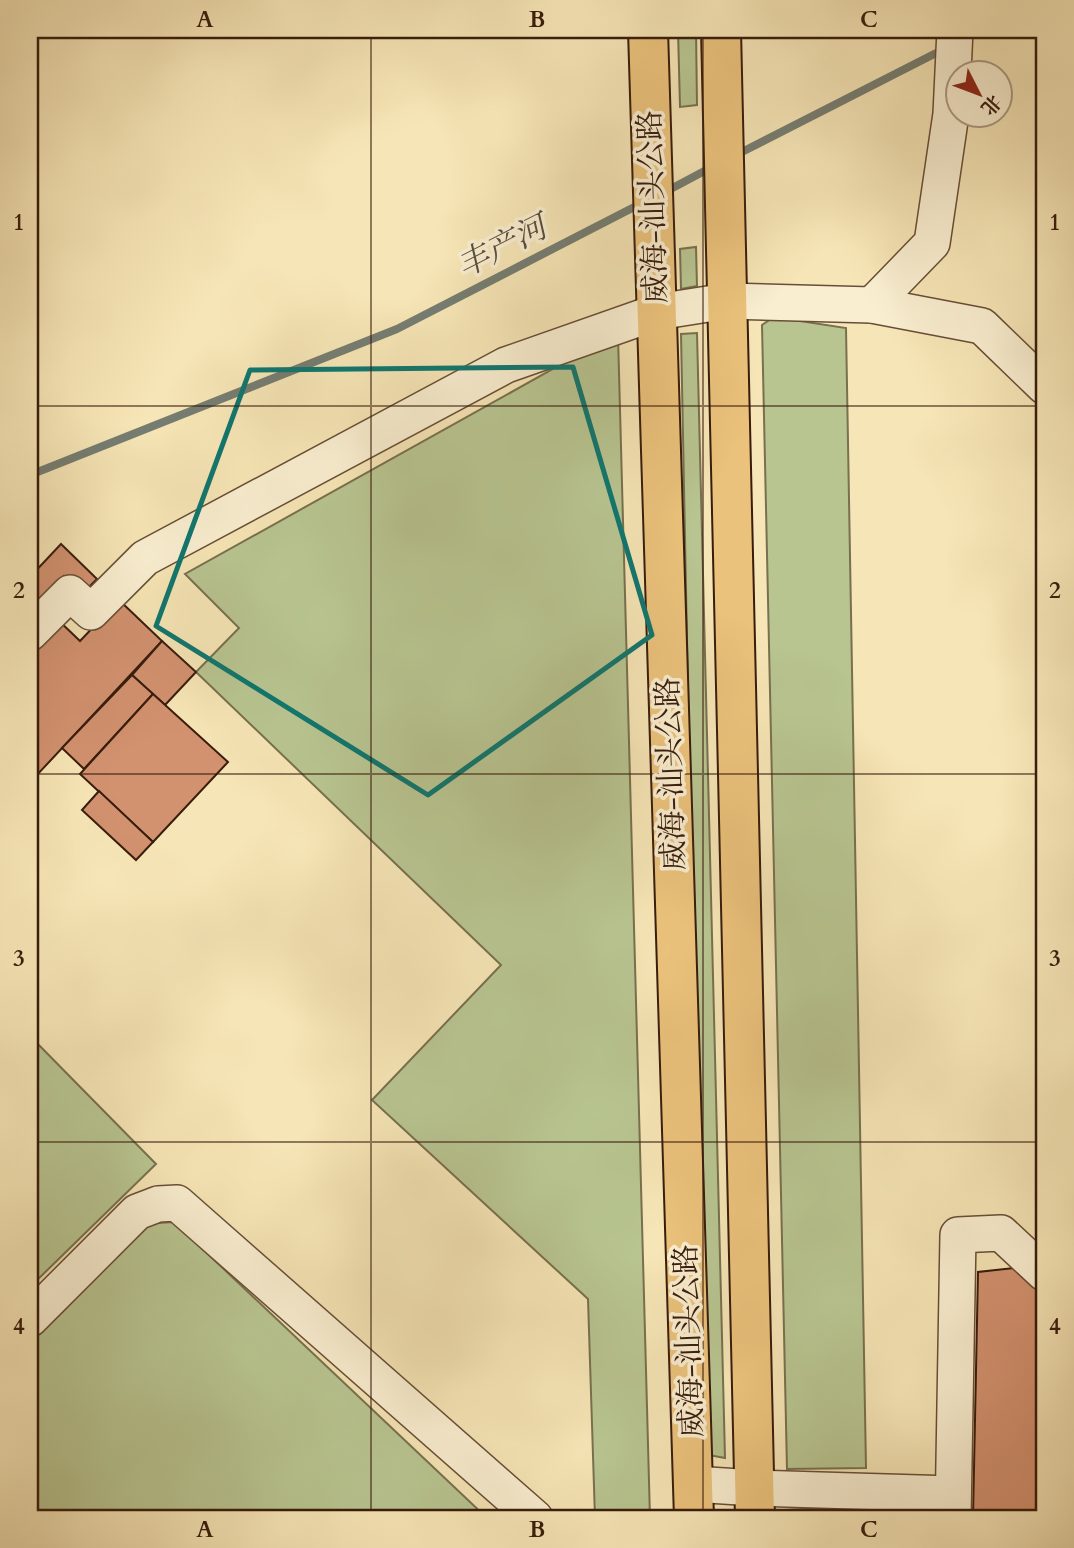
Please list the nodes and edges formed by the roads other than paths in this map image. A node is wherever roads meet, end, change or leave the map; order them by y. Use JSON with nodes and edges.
{"nodes":[{"id":1,"x":648,"y":30,"type":"edge"},
{"id":2,"x":955,"y":30,"type":"edge"},
{"id":3,"x":721,"y":42,"type":"edge"},
{"id":4,"x":656,"y":298,"type":"junction"},
{"id":5,"x":727,"y":301,"type":"junction"},
{"id":6,"x":872,"y":305,"type":"junction"},
{"id":7,"x":1044,"y":386,"type":"edge"},
{"id":8,"x":30,"y":633,"type":"edge"},
{"id":9,"x":1044,"y":1273,"type":"edge"},
{"id":10,"x":30,"y":1320,"type":"edge"},
{"id":11,"x":694,"y":1501,"type":"edge"},
{"id":12,"x":755,"y":1503,"type":"edge"},
{"id":13,"x":953,"y":1506,"type":"edge"},
{"id":14,"x":535,"y":1518,"type":"edge"}],
"edges":[{"from":1,"to":4,"type":"highway","name":"威海-汕头公路"},
{"from":2,"to":6,"type":"street"},
{"from":3,"to":5,"type":"highway","name":"威海-汕头公路"},
{"from":4,"to":5,"type":"street"},
{"from":4,"to":8,"type":"street"},
{"from":4,"to":11,"type":"highway","name":"威海-汕头公路"},
{"from":5,"to":6,"type":"street"},
{"from":5,"to":12,"type":"highway","name":"威海-汕头公路"},
{"from":6,"to":7,"type":"street"},
{"from":9,"to":13,"type":"street"},
{"from":10,"to":14,"type":"street"},
{"from":11,"to":12,"type":"street"},
{"from":12,"to":13,"type":"street"}]}
